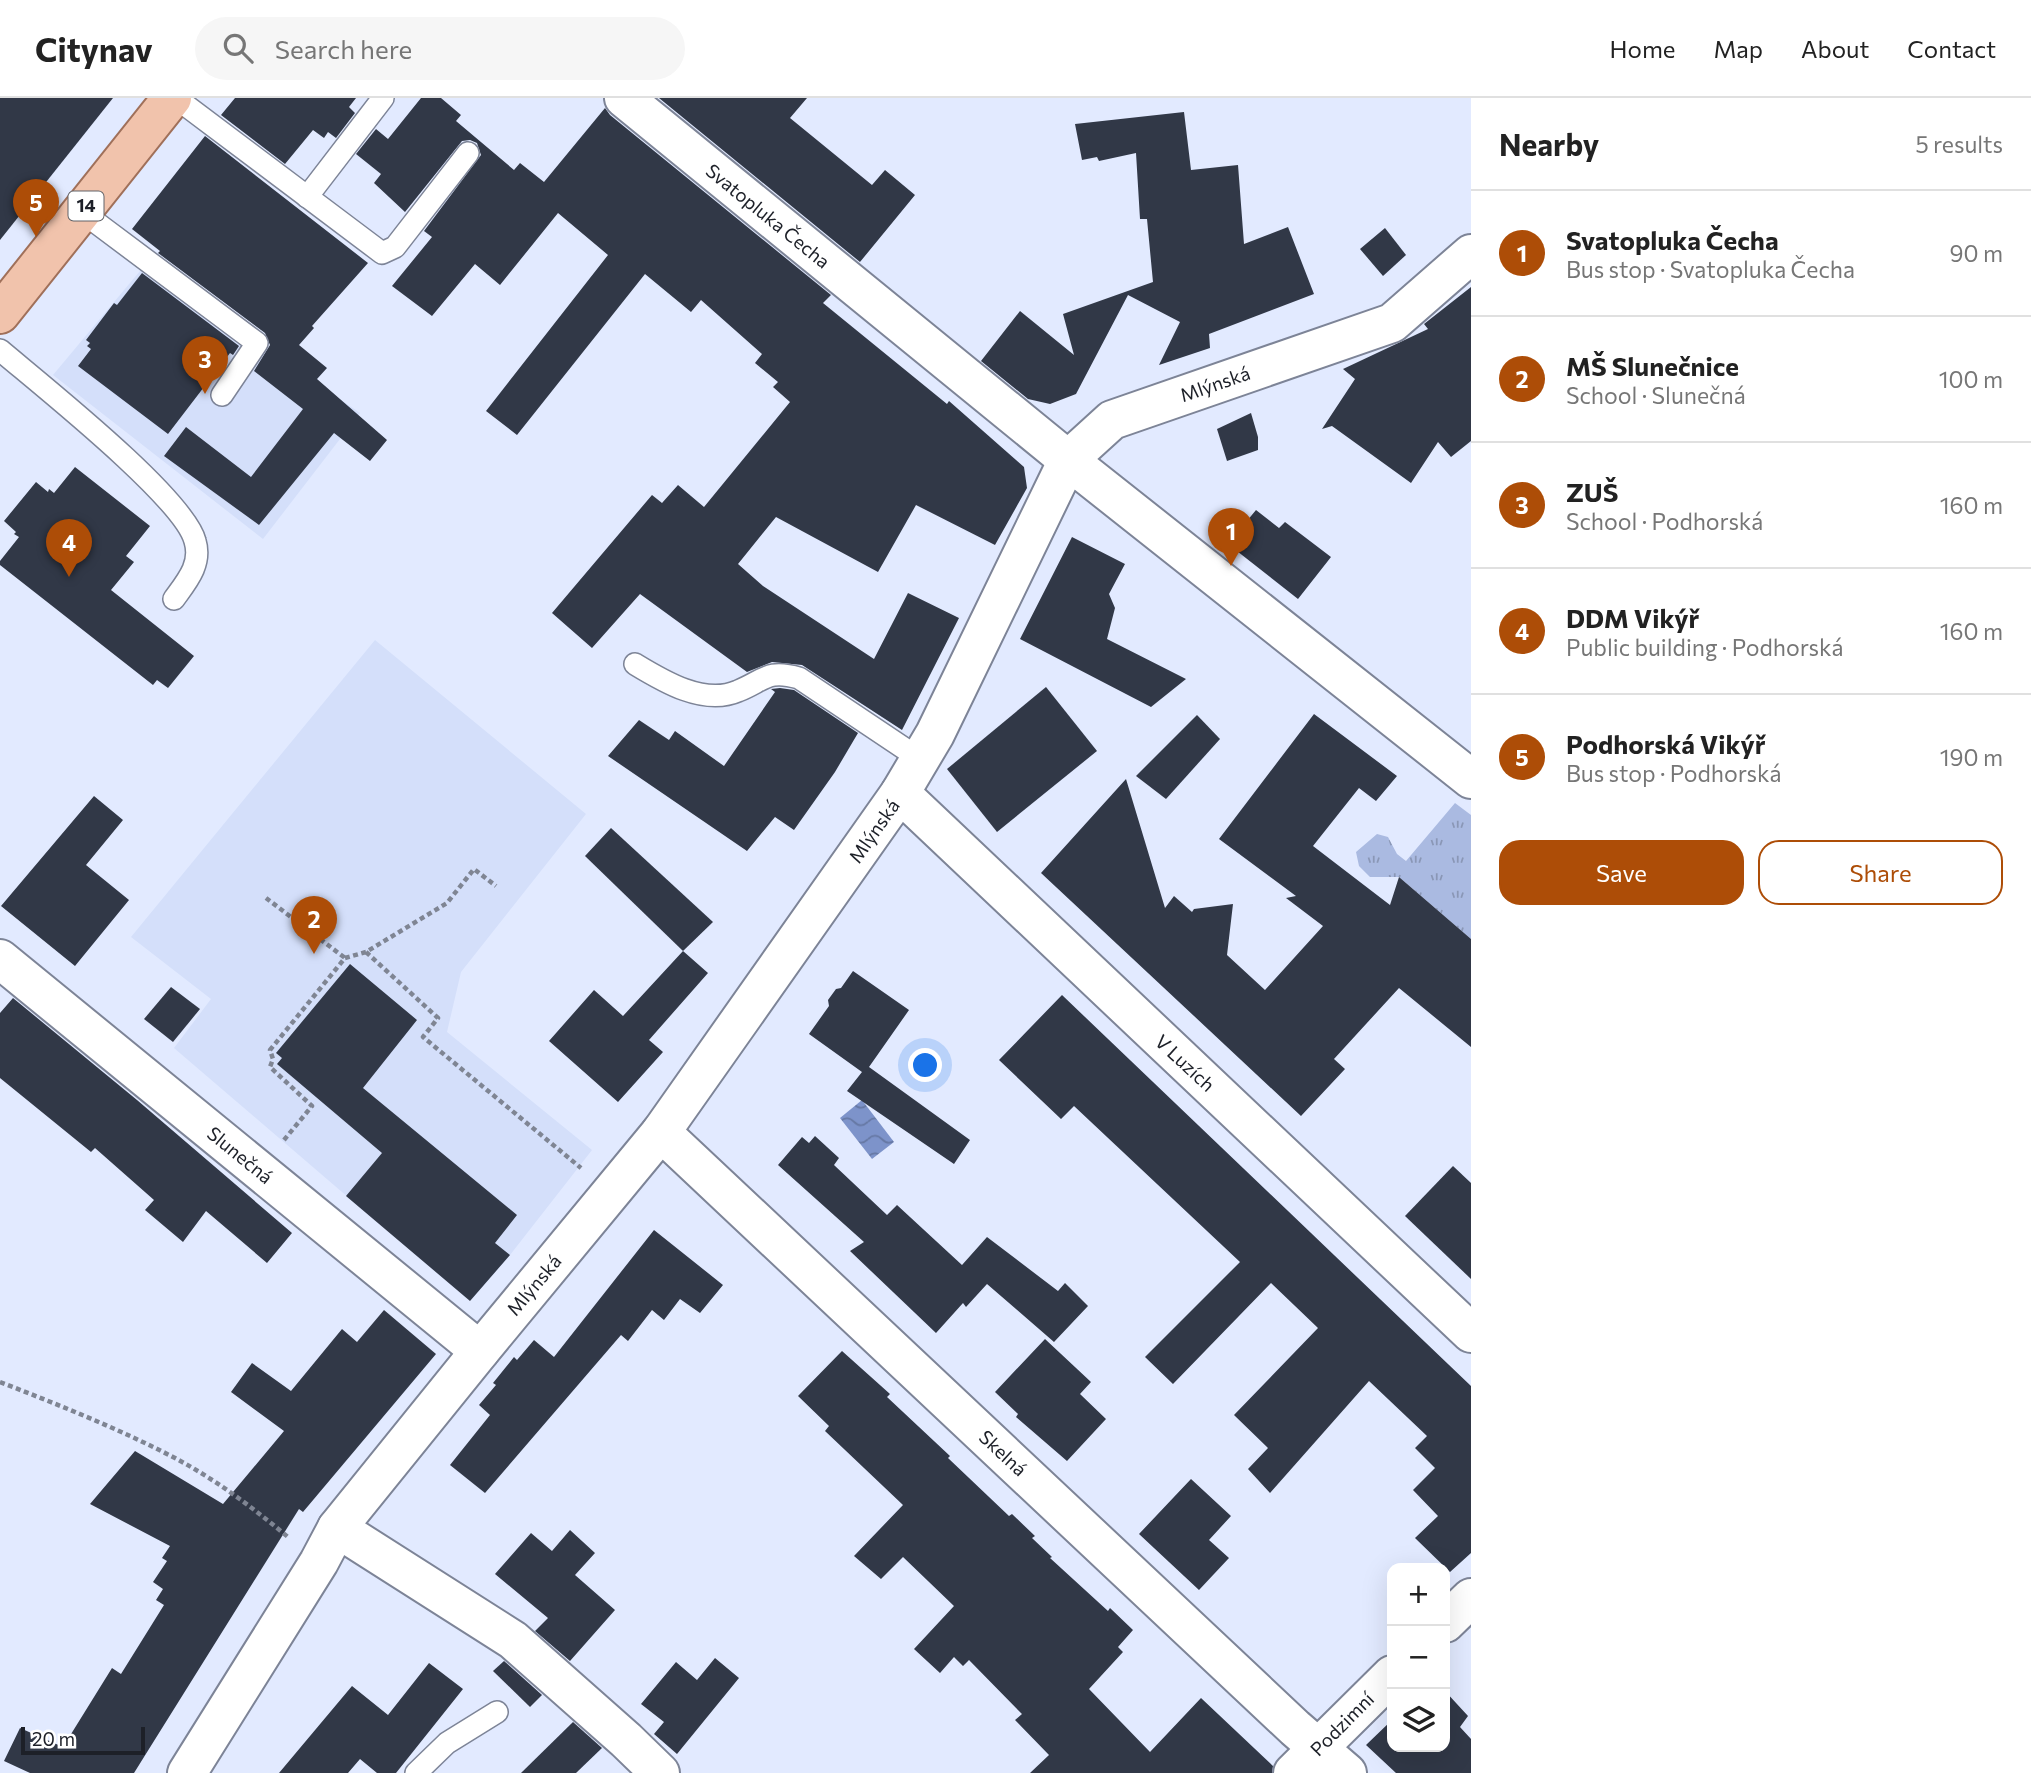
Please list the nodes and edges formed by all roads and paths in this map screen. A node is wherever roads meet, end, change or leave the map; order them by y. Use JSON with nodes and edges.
{"nodes":[{"id":1,"x":174,"y":98,"type":"edge"},
{"id":2,"x":383,"y":98,"type":"edge"},
{"id":3,"x":624,"y":98,"type":"edge"},
{"id":4,"x":468,"y":153,"type":"dead end"},
{"id":5,"x":307,"y":197,"type":"junction"},
{"id":6,"x":82,"y":212,"type":"junction"},
{"id":7,"x":1471,"y":254,"type":"edge"},
{"id":8,"x":0,"y":314,"type":"edge"},
{"id":9,"x":0,"y":350,"type":"edge"},
{"id":10,"x":222,"y":395,"type":"dead end"},
{"id":11,"x":1068,"y":460,"type":"junction"},
{"id":12,"x":174,"y":599,"type":"dead end"},
{"id":13,"x":635,"y":664,"type":"dead end"},
{"id":14,"x":920,"y":759,"type":"junction"},
{"id":15,"x":1471,"y":779,"type":"edge"},
{"id":16,"x":900,"y":793,"type":"junction"},
{"id":17,"x":496,"y":886,"type":"dead end"},
{"id":18,"x":266,"y":898,"type":"dead end"},
{"id":19,"x":366,"y":952,"type":"junction"},
{"id":20,"x":345,"y":958,"type":"junction"},
{"id":21,"x":0,"y":959,"type":"edge"},
{"id":22,"x":661,"y":1132,"type":"junction"},
{"id":23,"x":279,"y":1147,"type":"dead end"},
{"id":24,"x":587,"y":1173,"type":"dead end"},
{"id":25,"x":1471,"y":1333,"type":"edge"},
{"id":26,"x":480,"y":1351,"type":"junction"},
{"id":27,"x":0,"y":1382,"type":"edge"},
{"id":28,"x":337,"y":1528,"type":"junction"},
{"id":29,"x":319,"y":1562,"type":"junction"},
{"id":30,"x":1471,"y":1598,"type":"edge"},
{"id":31,"x":1450,"y":1618,"type":"edge"},
{"id":32,"x":1387,"y":1680,"type":"edge"},
{"id":33,"x":497,"y":1712,"type":"dead end"},
{"id":34,"x":1305,"y":1761,"type":"edge"},
{"id":35,"x":191,"y":1772,"type":"edge"},
{"id":36,"x":416,"y":1773,"type":"edge"},
{"id":37,"x":660,"y":1773,"type":"edge"},
{"id":38,"x":1347,"y":1773,"type":"edge"}],
"edges":[{"from":1,"to":5,"type":"lane"},
{"from":1,"to":6,"type":"main road","number":"14"},
{"from":2,"to":5,"type":"lane"},
{"from":3,"to":11,"type":"street","name":"Svatopluka Čecha"},
{"from":4,"to":5,"type":"lane"},
{"from":6,"to":8,"type":"main road","number":"14"},
{"from":6,"to":10,"type":"lane"},
{"from":7,"to":11,"type":"street","name":"Mlýnská"},
{"from":9,"to":12,"type":"lane"},
{"from":11,"to":14,"type":"street","name":"Mlýnská"},
{"from":11,"to":15,"type":"street","name":"Svatopluka Čecha"},
{"from":13,"to":14,"type":"lane"},
{"from":14,"to":16,"type":"street","name":"Mlýnská"},
{"from":16,"to":22,"type":"street","name":"Mlýnská"},
{"from":16,"to":25,"type":"street","name":"V Luzích"},
{"from":17,"to":19,"type":"path"},
{"from":18,"to":20,"type":"path"},
{"from":19,"to":20,"type":"path"},
{"from":19,"to":24,"type":"path"},
{"from":20,"to":23,"type":"path"},
{"from":21,"to":26,"type":"street","name":"Slunečná"},
{"from":22,"to":26,"type":"street","name":"Mlýnská"},
{"from":22,"to":34,"type":"street","name":"Skelná"},
{"from":26,"to":28,"type":"street","name":"Mlýnská"},
{"from":27,"to":29,"type":"path"},
{"from":28,"to":29,"type":"street","name":"Mlýnská"},
{"from":28,"to":37,"type":"street"},
{"from":29,"to":35,"type":"street","name":"Mlýnská"},
{"from":30,"to":31,"type":"street"},
{"from":32,"to":34,"type":"street","name":"Podzimní"},
{"from":33,"to":36,"type":"lane"},
{"from":34,"to":38,"type":"street","name":"Skelná"}]}
